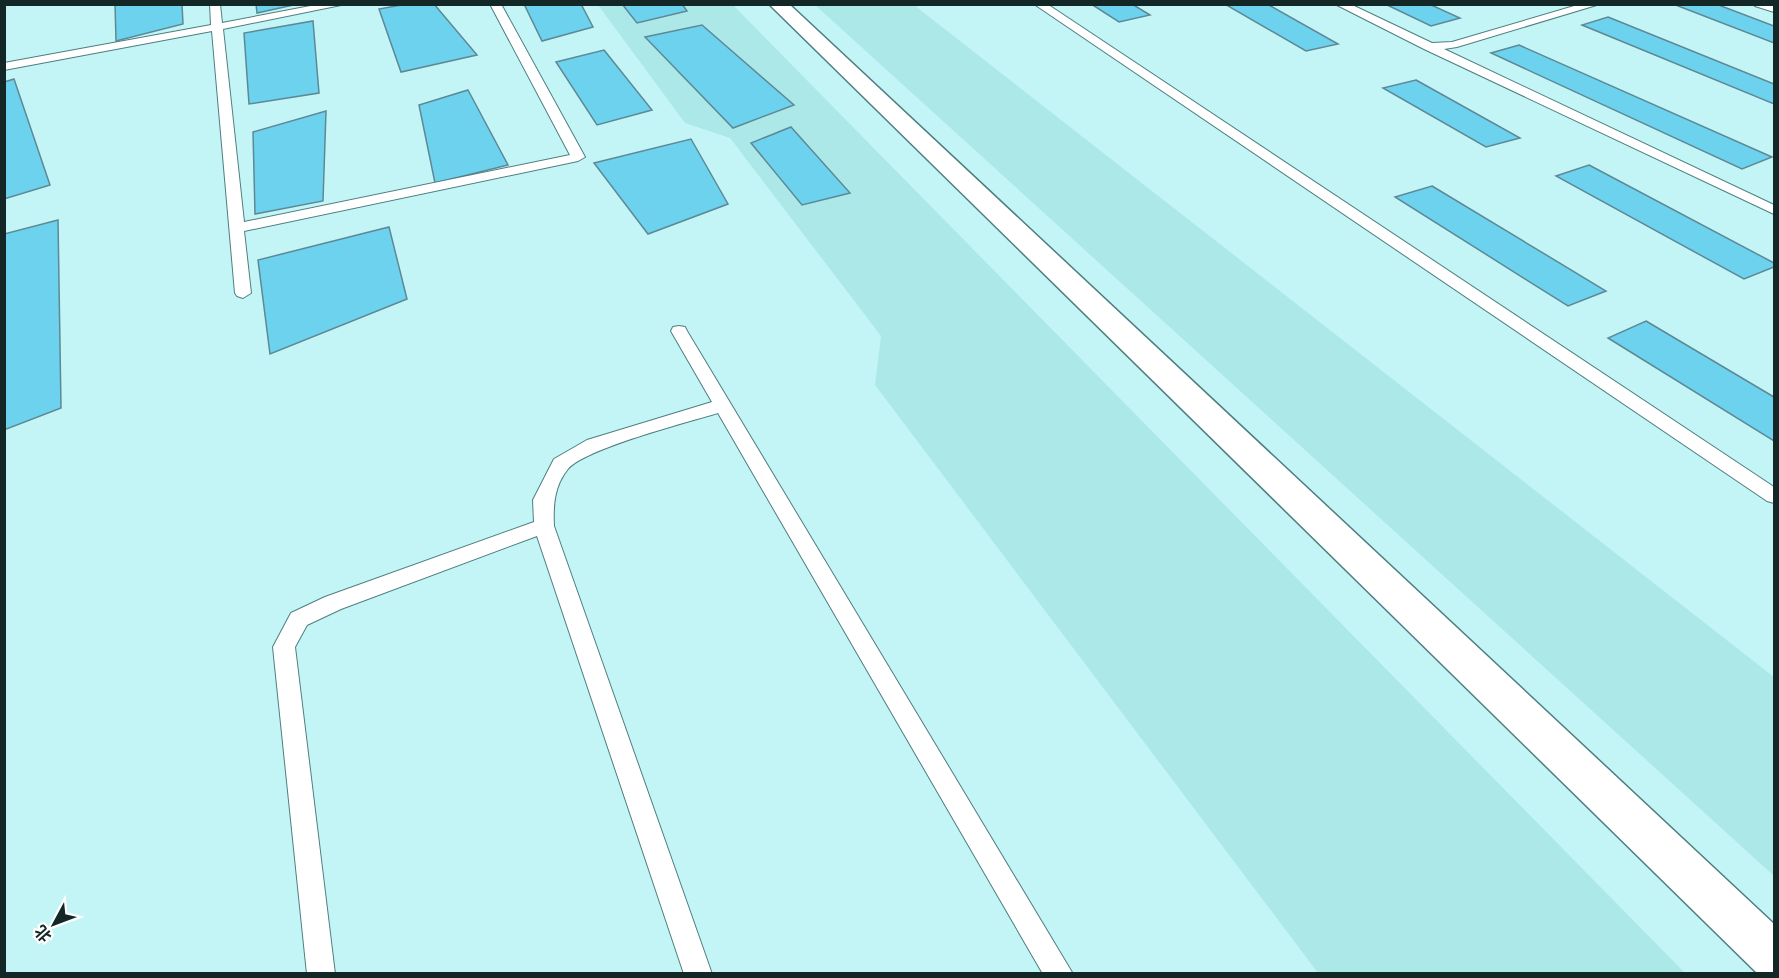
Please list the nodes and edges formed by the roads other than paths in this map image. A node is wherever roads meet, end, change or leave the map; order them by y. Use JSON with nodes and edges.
{"nodes":[{"id":1,"x":216,"y":4,"type":"edge"},
{"id":2,"x":341,"y":4,"type":"edge"},
{"id":3,"x":495,"y":4,"type":"edge"},
{"id":4,"x":778,"y":4,"type":"edge"},
{"id":5,"x":1039,"y":4,"type":"edge"},
{"id":6,"x":1341,"y":4,"type":"edge"},
{"id":7,"x":1594,"y":4,"type":"edge"},
{"id":8,"x":1759,"y":4,"type":"edge"},
{"id":9,"x":1774,"y":9,"type":"edge"},
{"id":10,"x":218,"y":27,"type":"junction"},
{"id":11,"x":1428,"y":47,"type":"junction"},
{"id":12,"x":4,"y":67,"type":"edge"},
{"id":13,"x":1774,"y":210,"type":"edge"},
{"id":14,"x":238,"y":228,"type":"junction"},
{"id":15,"x":243,"y":292,"type":"dead end"},
{"id":16,"x":679,"y":332,"type":"dead end"},
{"id":17,"x":723,"y":405,"type":"junction"},
{"id":18,"x":1774,"y":496,"type":"edge"},
{"id":19,"x":543,"y":526,"type":"junction"},
{"id":20,"x":1774,"y":956,"type":"edge"},
{"id":21,"x":321,"y":974,"type":"edge"},
{"id":22,"x":698,"y":974,"type":"edge"},
{"id":23,"x":1059,"y":974,"type":"edge"}],
"edges":[{"from":1,"to":10,"type":"lane"},
{"from":2,"to":10,"type":"lane"},
{"from":3,"to":14,"type":"lane"},
{"from":4,"to":20,"type":"street"},
{"from":5,"to":18,"type":"lane"},
{"from":6,"to":11,"type":"lane"},
{"from":7,"to":11,"type":"lane"},
{"from":8,"to":9,"type":"lane"},
{"from":10,"to":12,"type":"lane"},
{"from":10,"to":14,"type":"lane"},
{"from":11,"to":13,"type":"lane"},
{"from":14,"to":15,"type":"lane"},
{"from":16,"to":17,"type":"lane"},
{"from":17,"to":19,"type":"lane"},
{"from":17,"to":23,"type":"lane"},
{"from":19,"to":21,"type":"lane"},
{"from":19,"to":22,"type":"lane"}]}
